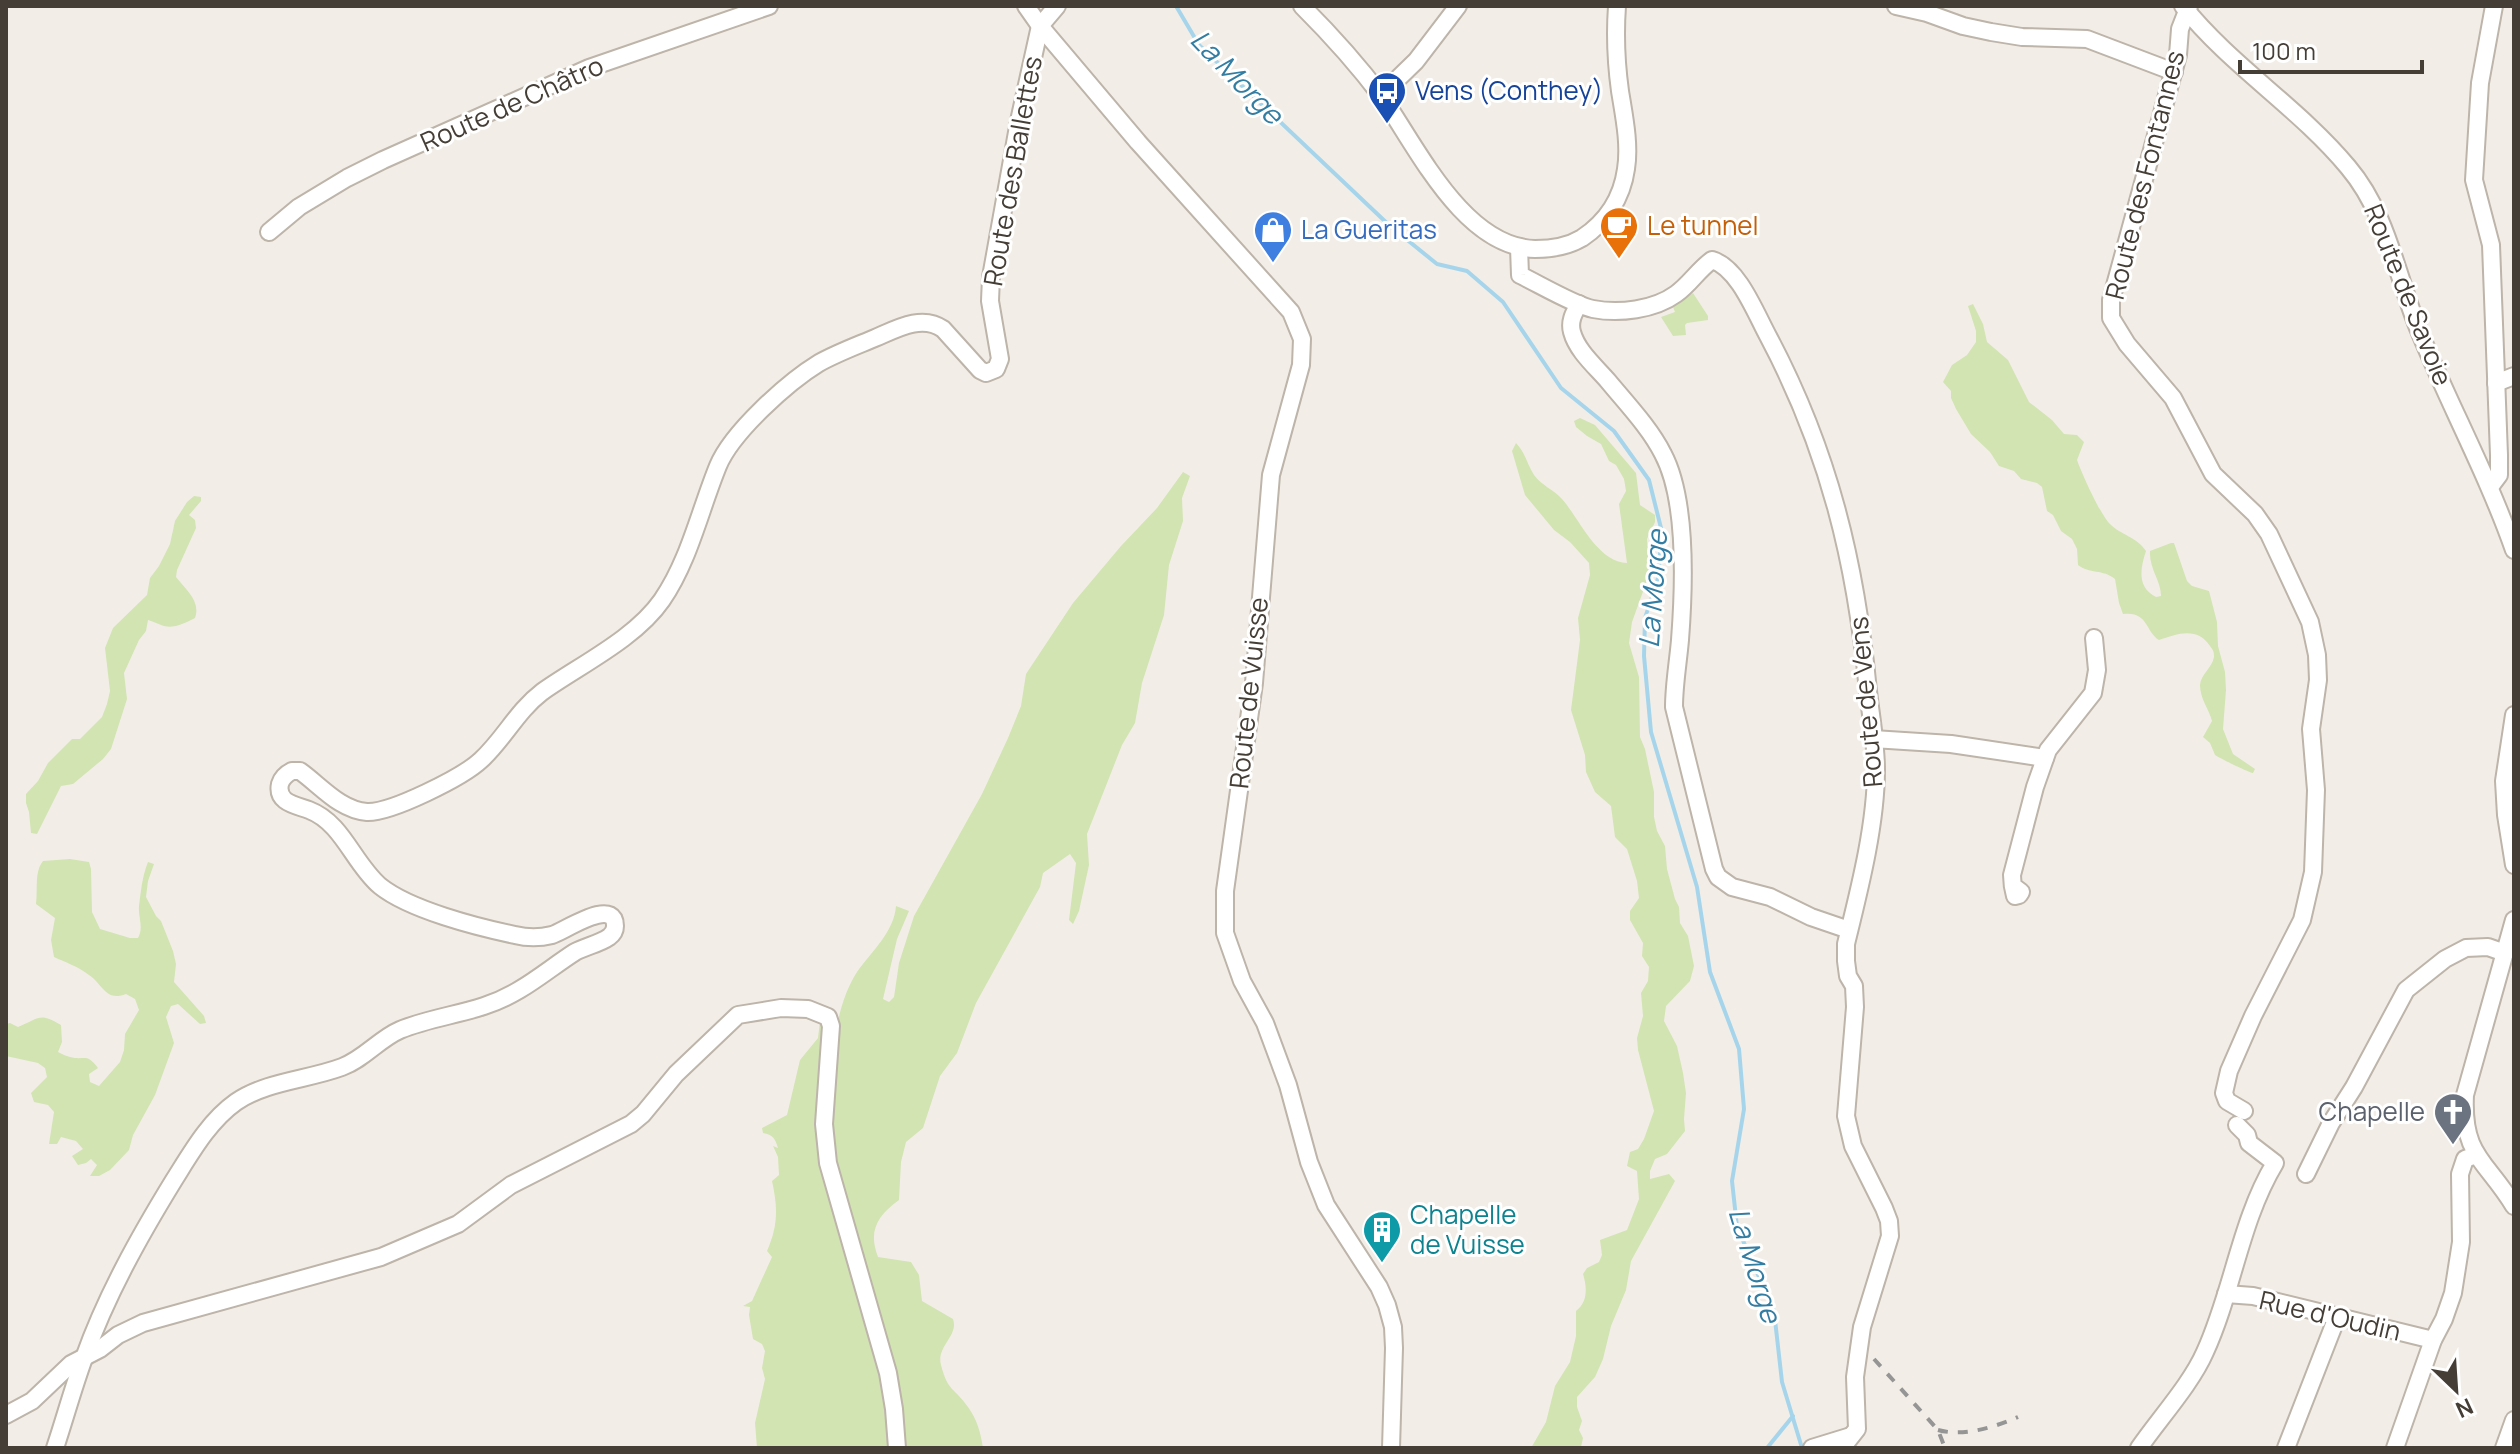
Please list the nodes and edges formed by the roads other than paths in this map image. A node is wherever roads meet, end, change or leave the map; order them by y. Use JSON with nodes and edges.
{"nodes":[{"id":1,"x":769,"y":6,"type":"edge"},
{"id":2,"x":1026,"y":6,"type":"edge"},
{"id":3,"x":1057,"y":6,"type":"edge"},
{"id":4,"x":1302,"y":6,"type":"edge"},
{"id":5,"x":1458,"y":6,"type":"edge"},
{"id":6,"x":1617,"y":6,"type":"edge"},
{"id":7,"x":1896,"y":6,"type":"edge"},
{"id":8,"x":2494,"y":6,"type":"edge"},
{"id":9,"x":2186,"y":7,"type":"edge"},
{"id":10,"x":1040,"y":26,"type":"junction"},
{"id":11,"x":2174,"y":72,"type":"junction"},
{"id":12,"x":1380,"y":96,"type":"junction"},
{"id":13,"x":269,"y":232,"type":"dead end"},
{"id":14,"x":1519,"y":247,"type":"junction"},
{"id":15,"x":1579,"y":304,"type":"junction"},
{"id":16,"x":2514,"y":376,"type":"edge"},
{"id":17,"x":2496,"y":383,"type":"junction"},
{"id":18,"x":2490,"y":487,"type":"junction"},
{"id":19,"x":2514,"y":550,"type":"edge"},
{"id":20,"x":2094,"y":638,"type":"dead end"},
{"id":21,"x":2514,"y":715,"type":"edge"},
{"id":22,"x":1873,"y":739,"type":"junction"},
{"id":23,"x":2045,"y":758,"type":"junction"},
{"id":24,"x":2514,"y":865,"type":"edge"},
{"id":25,"x":2013,"y":886,"type":"dead end"},
{"id":26,"x":2514,"y":920,"type":"edge"},
{"id":27,"x":1849,"y":930,"type":"junction"},
{"id":28,"x":2505,"y":953,"type":"junction"},
{"id":29,"x":2476,"y":1155,"type":"junction"},
{"id":30,"x":2306,"y":1174,"type":"dead end"},
{"id":31,"x":2514,"y":1206,"type":"edge"},
{"id":32,"x":2226,"y":1294,"type":"junction"},
{"id":33,"x":2337,"y":1317,"type":"junction"},
{"id":34,"x":2433,"y":1340,"type":"junction"},
{"id":35,"x":84,"y":1358,"type":"junction"},
{"id":36,"x":6,"y":1415,"type":"edge"},
{"id":37,"x":2514,"y":1420,"type":"edge"},
{"id":38,"x":1847,"y":1442,"type":"edge"},
{"id":39,"x":55,"y":1448,"type":"edge"},
{"id":40,"x":897,"y":1448,"type":"edge"},
{"id":41,"x":1391,"y":1448,"type":"edge"},
{"id":42,"x":1813,"y":1448,"type":"edge"},
{"id":43,"x":2139,"y":1448,"type":"edge"},
{"id":44,"x":2286,"y":1448,"type":"edge"},
{"id":45,"x":2395,"y":1448,"type":"edge"},
{"id":46,"x":2504,"y":1448,"type":"edge"}],
"edges":[{"from":1,"to":13,"type":"street","name":"Route de Châtro"},
{"from":2,"to":10,"type":"street","name":"Route de Vuisse"},
{"from":3,"to":10,"type":"street"},
{"from":4,"to":12,"type":"street"},
{"from":5,"to":12,"type":"street"},
{"from":6,"to":14,"type":"street"},
{"from":7,"to":11,"type":"street"},
{"from":8,"to":17,"type":"street"},
{"from":9,"to":11,"type":"street","name":"Route des Fontannes"},
{"from":9,"to":18,"type":"street","name":"Route de Savoie"},
{"from":10,"to":35,"type":"street","name":"Route des Ballettes"},
{"from":10,"to":41,"type":"street","name":"Route de Vuisse"},
{"from":11,"to":32,"type":"street","name":"Route des Fontannes"},
{"from":12,"to":14,"type":"street"},
{"from":14,"to":15,"type":"street"},
{"from":15,"to":22,"type":"street","name":"Route de Vens"},
{"from":15,"to":27,"type":"street"},
{"from":16,"to":17,"type":"street"},
{"from":17,"to":18,"type":"street"},
{"from":18,"to":19,"type":"street","name":"Route de Savoie"},
{"from":20,"to":23,"type":"street"},
{"from":21,"to":24,"type":"street"},
{"from":22,"to":23,"type":"street"},
{"from":22,"to":27,"type":"street","name":"Route de Vens"},
{"from":23,"to":25,"type":"street"},
{"from":26,"to":28,"type":"street"},
{"from":27,"to":38,"type":"street","name":"Route de Vens"},
{"from":28,"to":29,"type":"street"},
{"from":28,"to":30,"type":"street"},
{"from":29,"to":31,"type":"street"},
{"from":29,"to":34,"type":"street"},
{"from":32,"to":33,"type":"street","name":"Rue d'Oudin"},
{"from":32,"to":43,"type":"street"},
{"from":33,"to":34,"type":"street","name":"Rue d'Oudin"},
{"from":33,"to":44,"type":"street"},
{"from":34,"to":45,"type":"street"},
{"from":35,"to":36,"type":"street"},
{"from":35,"to":39,"type":"street","name":"Route des Ballettes"},
{"from":35,"to":40,"type":"street"},
{"from":37,"to":46,"type":"street"},
{"from":38,"to":42,"type":"street"}]}
